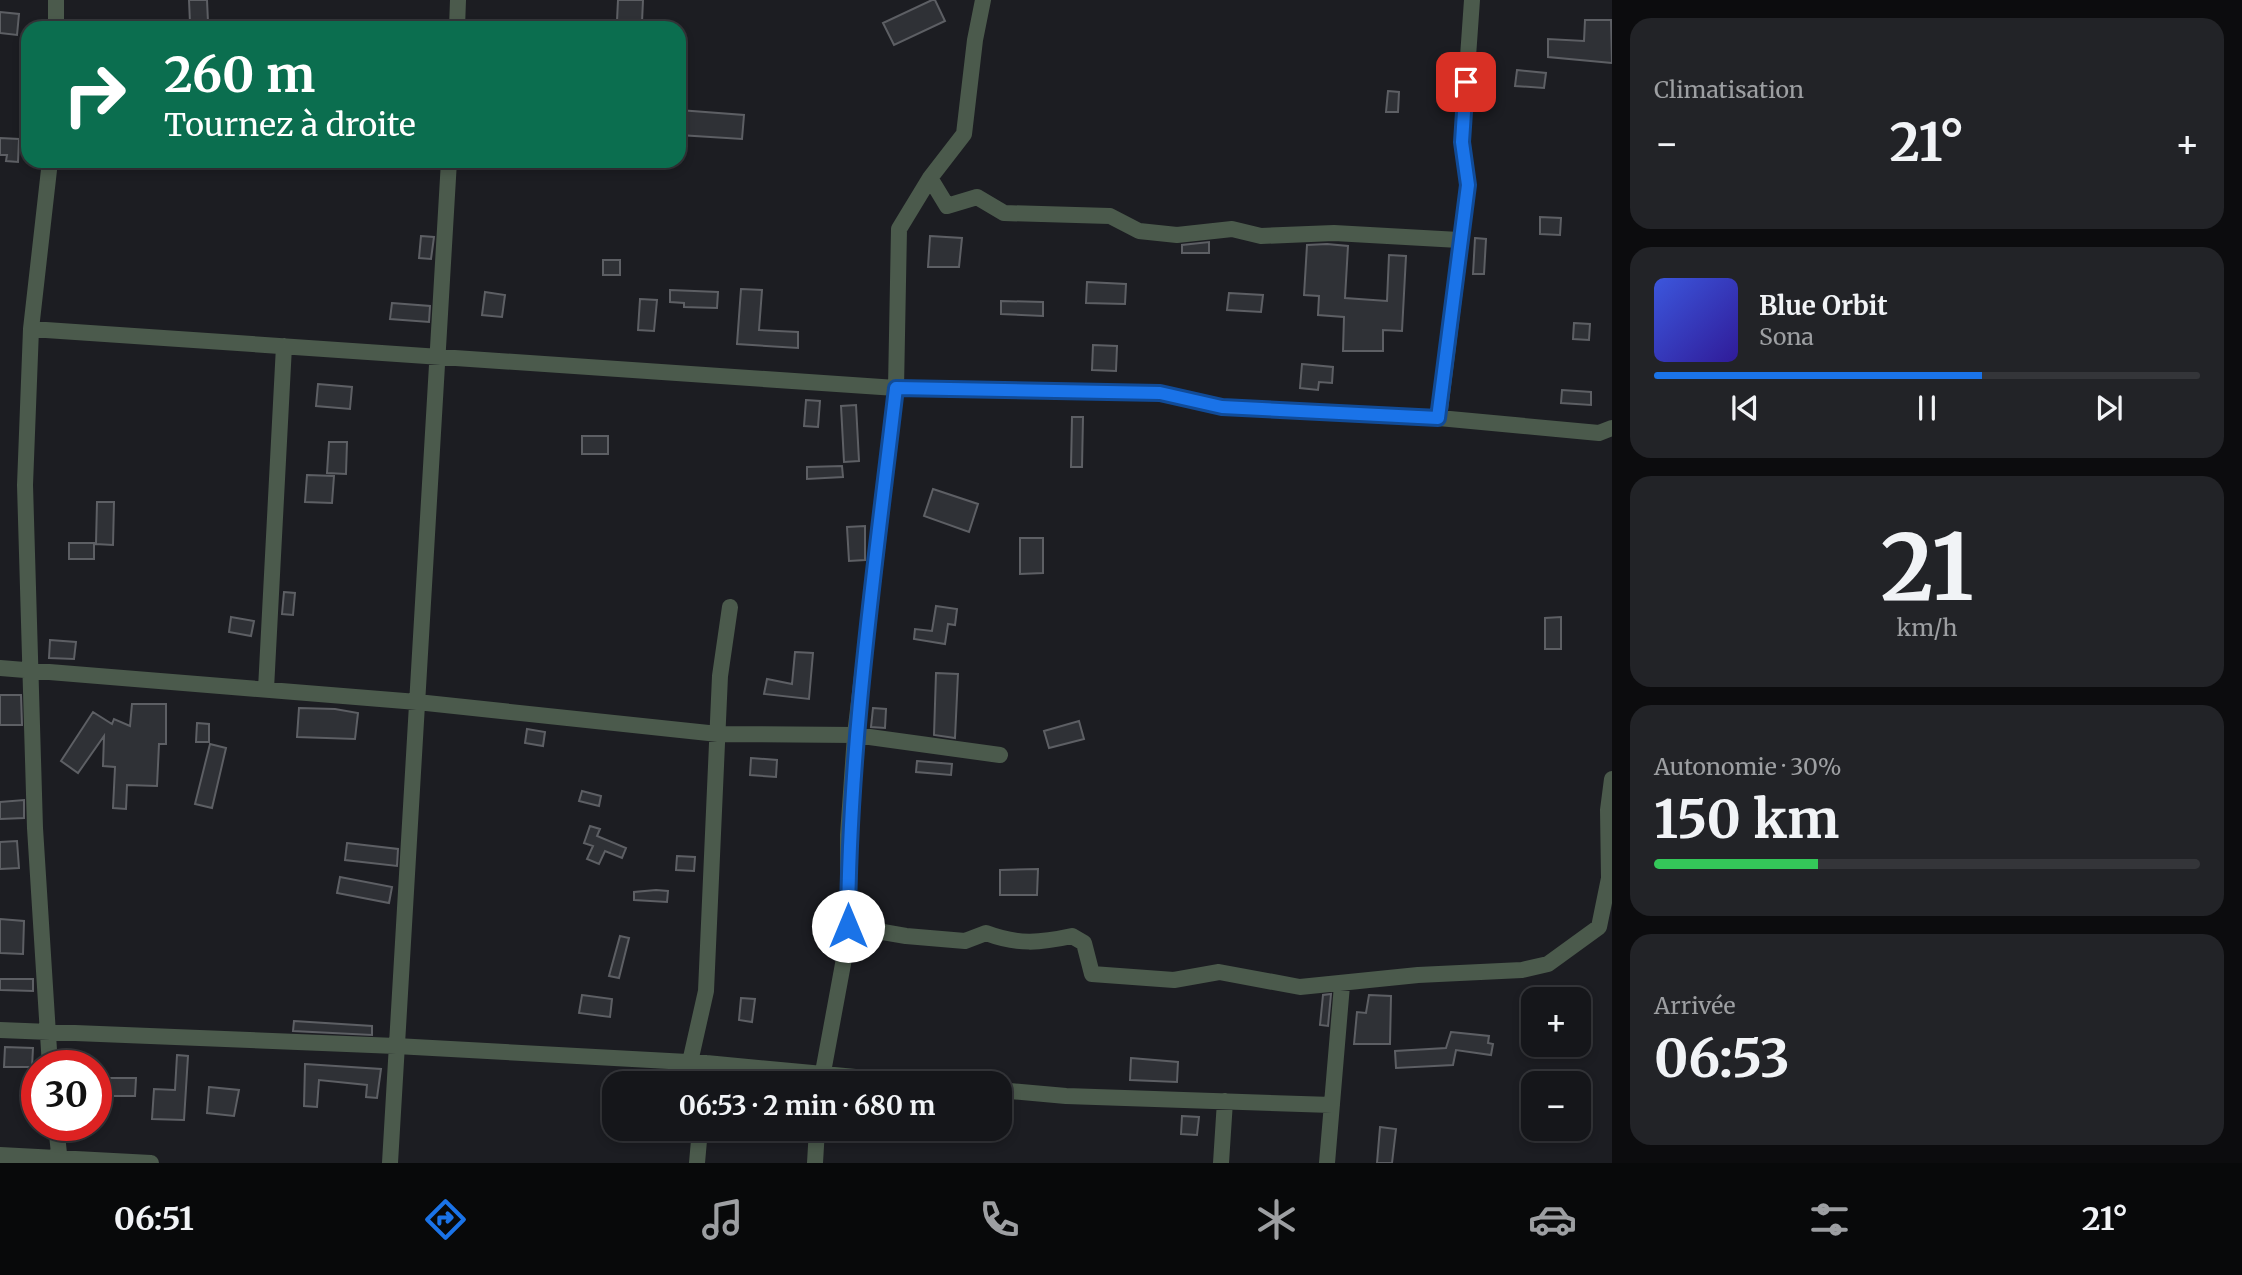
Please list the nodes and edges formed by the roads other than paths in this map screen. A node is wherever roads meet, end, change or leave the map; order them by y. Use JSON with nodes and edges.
{"nodes":[{"id":1,"x":56,"y":0,"type":"edge"},
{"id":2,"x":458,"y":0,"type":"edge"},
{"id":3,"x":983,"y":0,"type":"edge"},
{"id":4,"x":1472,"y":0,"type":"edge"},
{"id":5,"x":56,"y":21,"type":"edge"},
{"id":6,"x":457,"y":21,"type":"edge"},
{"id":7,"x":49,"y":168,"type":"edge"},
{"id":8,"x":449,"y":168,"type":"edge"},
{"id":9,"x":930,"y":178,"type":"junction"},
{"id":10,"x":1459,"y":240,"type":"junction"},
{"id":11,"x":31,"y":329,"type":"junction"},
{"id":12,"x":284,"y":346,"type":"junction"},
{"id":13,"x":437,"y":356,"type":"junction"},
{"id":14,"x":896,"y":388,"type":"junction"},
{"id":15,"x":1438,"y":418,"type":"junction"},
{"id":16,"x":1608,"y":435,"type":"edge"},
{"id":17,"x":730,"y":607,"type":"dead end"},
{"id":18,"x":0,"y":668,"type":"edge"},
{"id":19,"x":31,"y":669,"type":"junction"},
{"id":20,"x":266,"y":689,"type":"junction"},
{"id":21,"x":417,"y":702,"type":"junction"},
{"id":22,"x":718,"y":734,"type":"junction"},
{"id":23,"x":855,"y":736,"type":"junction"},
{"id":24,"x":1000,"y":754,"type":"dead end"},
{"id":25,"x":1612,"y":779,"type":"edge"},
{"id":26,"x":848,"y":926,"type":"junction"},
{"id":27,"x":1605,"y":927,"type":"edge"},
{"id":28,"x":1342,"y":985,"type":"junction"},
{"id":29,"x":0,"y":1030,"type":"edge"},
{"id":30,"x":46,"y":1033,"type":"junction"},
{"id":31,"x":397,"y":1046,"type":"junction"},
{"id":32,"x":48,"y":1050,"type":"edge"},
{"id":33,"x":698,"y":1063,"type":"junction"},
{"id":34,"x":700,"y":1071,"type":"edge"},
{"id":35,"x":760,"y":1071,"type":"edge"},
{"id":36,"x":822,"y":1071,"type":"edge"},
{"id":37,"x":1012,"y":1091,"type":"edge"},
{"id":38,"x":1225,"y":1101,"type":"junction"},
{"id":39,"x":1332,"y":1105,"type":"junction"},
{"id":40,"x":58,"y":1141,"type":"edge"},
{"id":41,"x":699,"y":1141,"type":"edge"},
{"id":42,"x":816,"y":1141,"type":"edge"},
{"id":43,"x":0,"y":1155,"type":"edge"},
{"id":44,"x":60,"y":1160,"type":"edge"},
{"id":45,"x":150,"y":1163,"type":"edge"},
{"id":46,"x":390,"y":1163,"type":"edge"},
{"id":47,"x":697,"y":1163,"type":"edge"},
{"id":48,"x":815,"y":1163,"type":"edge"},
{"id":49,"x":1221,"y":1163,"type":"edge"},
{"id":50,"x":1327,"y":1163,"type":"edge"}],
"edges":[{"from":1,"to":5,"type":"street"},
{"from":2,"to":6,"type":"street"},
{"from":3,"to":9,"type":"street"},
{"from":4,"to":10,"type":"street"},
{"from":7,"to":11,"type":"street"},
{"from":8,"to":13,"type":"street"},
{"from":9,"to":10,"type":"street"},
{"from":9,"to":14,"type":"street"},
{"from":10,"to":15,"type":"street"},
{"from":11,"to":12,"type":"street"},
{"from":11,"to":19,"type":"street"},
{"from":12,"to":13,"type":"street"},
{"from":12,"to":20,"type":"street"},
{"from":13,"to":14,"type":"street"},
{"from":13,"to":21,"type":"street"},
{"from":14,"to":15,"type":"street"},
{"from":14,"to":23,"type":"street"},
{"from":15,"to":16,"type":"street"},
{"from":17,"to":22,"type":"street"},
{"from":18,"to":19,"type":"street"},
{"from":19,"to":20,"type":"street"},
{"from":19,"to":30,"type":"street"},
{"from":20,"to":21,"type":"street"},
{"from":21,"to":22,"type":"street"},
{"from":21,"to":31,"type":"street"},
{"from":22,"to":23,"type":"street"},
{"from":22,"to":33,"type":"street"},
{"from":23,"to":24,"type":"street"},
{"from":23,"to":26,"type":"street"},
{"from":25,"to":27,"type":"street"},
{"from":26,"to":28,"type":"street"},
{"from":26,"to":36,"type":"street"},
{"from":27,"to":28,"type":"street"},
{"from":28,"to":39,"type":"street"},
{"from":29,"to":30,"type":"street"},
{"from":30,"to":31,"type":"street"},
{"from":30,"to":32,"type":"street"},
{"from":31,"to":33,"type":"street"},
{"from":31,"to":46,"type":"street"},
{"from":33,"to":34,"type":"street"},
{"from":33,"to":35,"type":"street"},
{"from":37,"to":38,"type":"street"},
{"from":38,"to":39,"type":"street"},
{"from":38,"to":49,"type":"street"},
{"from":39,"to":50,"type":"street"},
{"from":40,"to":44,"type":"street"},
{"from":41,"to":47,"type":"street"},
{"from":42,"to":48,"type":"street"},
{"from":43,"to":44,"type":"street"},
{"from":44,"to":45,"type":"street"}]}
